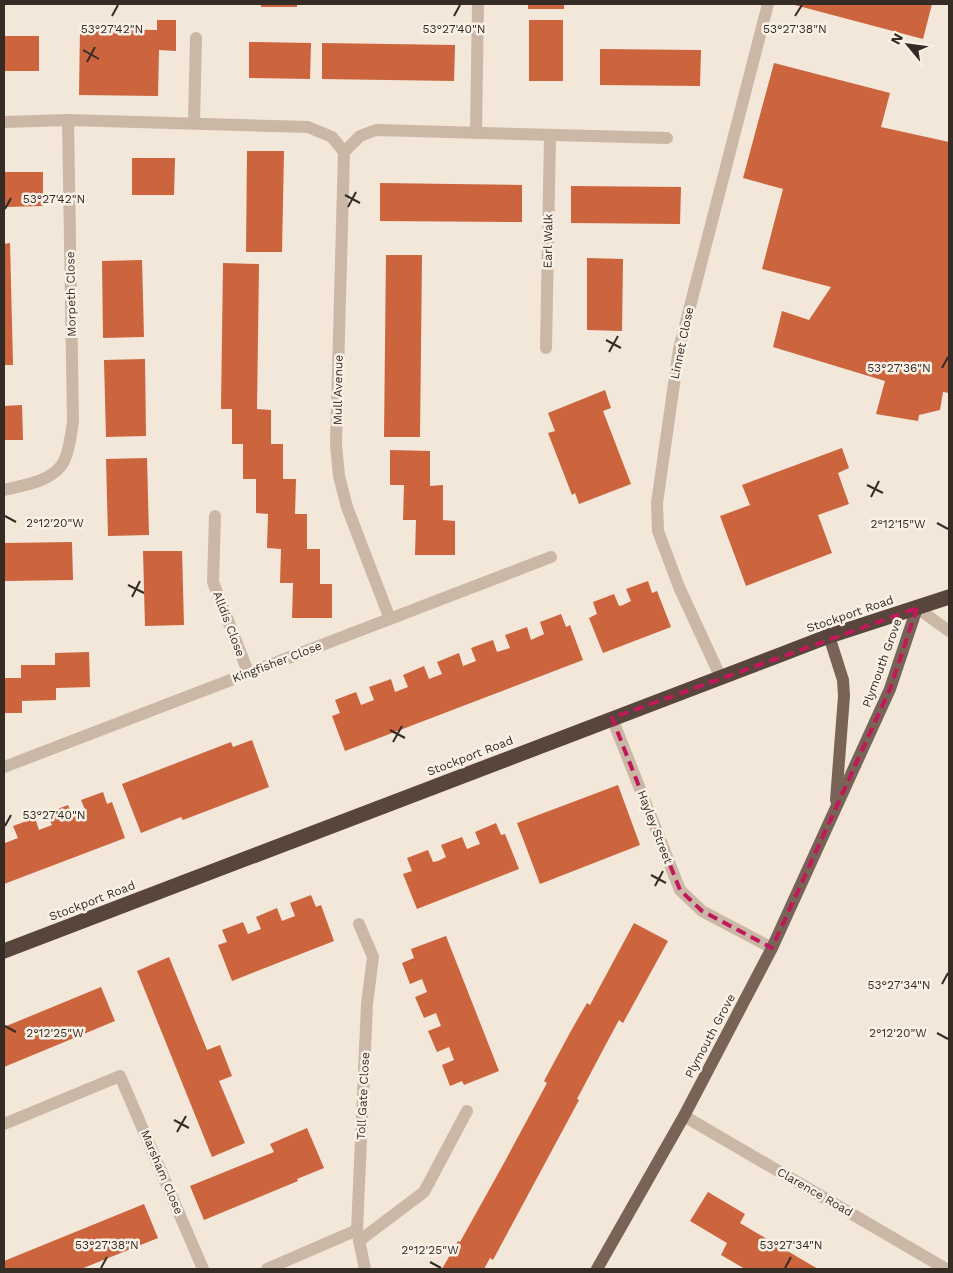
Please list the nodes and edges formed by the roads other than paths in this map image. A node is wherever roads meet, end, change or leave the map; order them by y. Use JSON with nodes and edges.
{"nodes":[{"id":1,"x":478,"y":4,"type":"edge"},
{"id":2,"x":768,"y":4,"type":"edge"},
{"id":3,"x":196,"y":38,"type":"dead end"},
{"id":4,"x":68,"y":120,"type":"junction"},
{"id":5,"x":4,"y":122,"type":"edge"},
{"id":6,"x":194,"y":123,"type":"junction"},
{"id":7,"x":476,"y":133,"type":"junction"},
{"id":8,"x":550,"y":135,"type":"junction"},
{"id":9,"x":667,"y":138,"type":"dead end"},
{"id":10,"x":344,"y":152,"type":"junction"},
{"id":11,"x":546,"y":348,"type":"dead end"},
{"id":12,"x":4,"y":490,"type":"edge"},
{"id":13,"x":215,"y":516,"type":"dead end"},
{"id":14,"x":551,"y":557,"type":"dead end"},
{"id":15,"x":949,"y":597,"type":"edge"},
{"id":16,"x":917,"y":608,"type":"junction"},
{"id":17,"x":390,"y":619,"type":"junction"},
{"id":18,"x":949,"y":631,"type":"edge"},
{"id":19,"x":830,"y":636,"type":"junction"},
{"id":20,"x":248,"y":672,"type":"junction"},
{"id":21,"x":720,"y":678,"type":"junction"},
{"id":22,"x":612,"y":718,"type":"junction"},
{"id":23,"x":4,"y":766,"type":"edge"},
{"id":24,"x":835,"y":810,"type":"junction"},
{"id":25,"x":360,"y":924,"type":"dead end"},
{"id":26,"x":772,"y":948,"type":"junction"},
{"id":27,"x":4,"y":951,"type":"edge"},
{"id":28,"x":467,"y":1111,"type":"dead end"},
{"id":29,"x":684,"y":1116,"type":"junction"},
{"id":30,"x":4,"y":1124,"type":"edge"},
{"id":31,"x":358,"y":1235,"type":"junction"},
{"id":32,"x":203,"y":1269,"type":"edge"},
{"id":33,"x":267,"y":1269,"type":"edge"},
{"id":34,"x":365,"y":1269,"type":"edge"},
{"id":35,"x":597,"y":1269,"type":"edge"},
{"id":36,"x":946,"y":1269,"type":"edge"}],
"edges":[{"from":1,"to":7,"type":"street"},
{"from":2,"to":21,"type":"street","name":"Linnet Close"},
{"from":3,"to":6,"type":"street"},
{"from":4,"to":5,"type":"street"},
{"from":4,"to":6,"type":"street"},
{"from":4,"to":12,"type":"street","name":"Morpeth Close"},
{"from":6,"to":10,"type":"street"},
{"from":7,"to":8,"type":"street"},
{"from":7,"to":10,"type":"street"},
{"from":8,"to":9,"type":"street"},
{"from":8,"to":11,"type":"street","name":"Earl Walk"},
{"from":10,"to":17,"type":"street","name":"Mull Avenue"},
{"from":13,"to":20,"type":"street","name":"Alldis Close"},
{"from":14,"to":17,"type":"street","name":"Kingfisher Close"},
{"from":15,"to":16,"type":"highway","name":"Stockport Road"},
{"from":16,"to":18,"type":"street"},
{"from":16,"to":19,"type":"highway","name":"Stockport Road"},
{"from":16,"to":24,"type":"main road","name":"Plymouth Grove"},
{"from":17,"to":20,"type":"street","name":"Kingfisher Close"},
{"from":19,"to":21,"type":"highway","name":"Stockport Road"},
{"from":19,"to":24,"type":"main road","name":"Plymouth Grove"},
{"from":20,"to":23,"type":"street","name":"Kingfisher Close"},
{"from":21,"to":22,"type":"highway","name":"Stockport Road"},
{"from":22,"to":26,"type":"street","name":"Hayley Street"},
{"from":22,"to":27,"type":"highway","name":"Stockport Road"},
{"from":24,"to":26,"type":"main road","name":"Plymouth Grove"},
{"from":25,"to":31,"type":"street","name":"Toll Gate Close"},
{"from":26,"to":29,"type":"main road","name":"Plymouth Grove"},
{"from":28,"to":31,"type":"street"},
{"from":29,"to":35,"type":"main road","name":"Plymouth Grove"},
{"from":29,"to":36,"type":"street","name":"Clarence Road"},
{"from":30,"to":32,"type":"street","name":"Marsham Close"},
{"from":31,"to":33,"type":"street"},
{"from":31,"to":34,"type":"street","name":"Toll Gate Close"}]}
